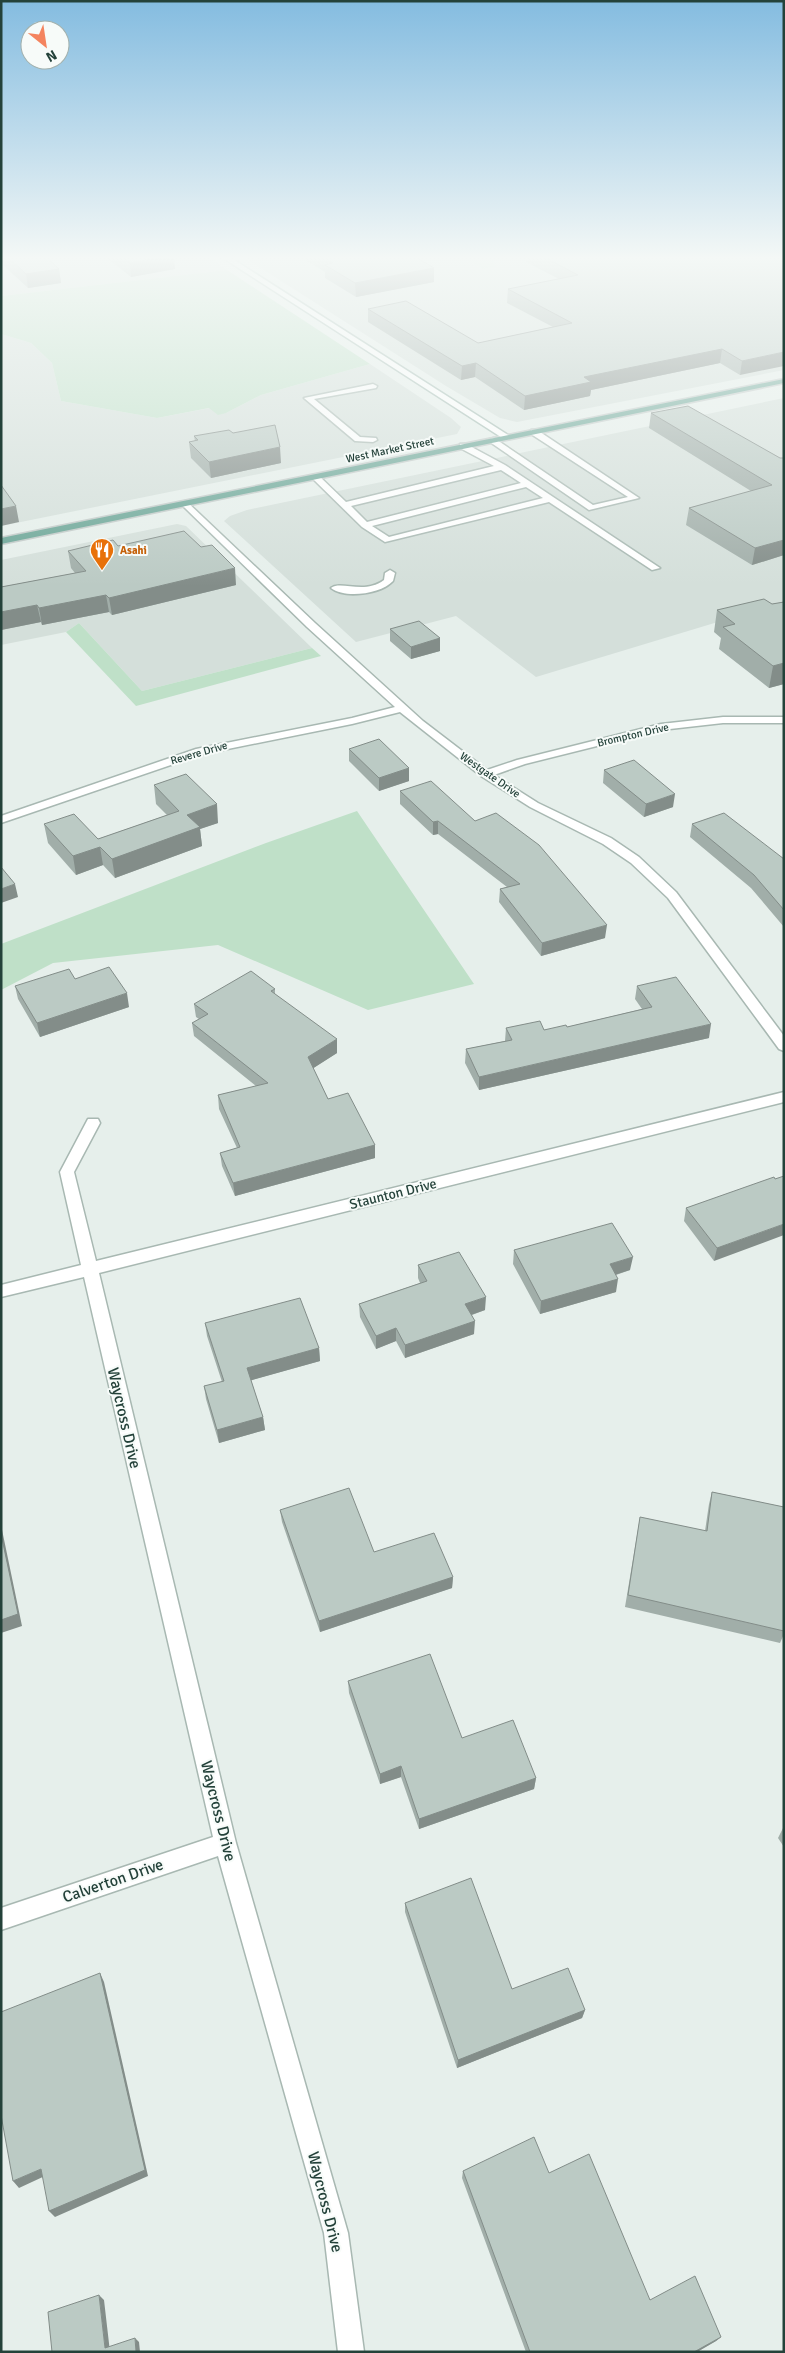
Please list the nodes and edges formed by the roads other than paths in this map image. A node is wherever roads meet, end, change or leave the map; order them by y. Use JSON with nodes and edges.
{"nodes":[{"id":1,"x":395,"y":366,"type":"edge"},
{"id":2,"x":784,"y":381,"type":"edge"},
{"id":3,"x":373,"y":386,"type":"dead end"},
{"id":4,"x":534,"y":432,"type":"junction"},
{"id":5,"x":506,"y":437,"type":"junction"},
{"id":6,"x":373,"y":440,"type":"dead end"},
{"id":7,"x":490,"y":440,"type":"junction"},
{"id":8,"x":463,"y":446,"type":"junction"},
{"id":9,"x":502,"y":467,"type":"junction"},
{"id":10,"x":315,"y":477,"type":"junction"},
{"id":11,"x":528,"y":484,"type":"junction"},
{"id":12,"x":550,"y":499,"type":"junction"},
{"id":13,"x":186,"y":504,"type":"junction"},
{"id":14,"x":344,"y":505,"type":"junction"},
{"id":15,"x":365,"y":525,"type":"junction"},
{"id":16,"x":1,"y":541,"type":"edge"},
{"id":17,"x":655,"y":568,"type":"dead end"},
{"id":18,"x":390,"y":573,"type":"dead end"},
{"id":19,"x":336,"y":588,"type":"dead end"},
{"id":20,"x":402,"y":708,"type":"junction"},
{"id":21,"x":784,"y":720,"type":"edge"},
{"id":22,"x":485,"y":774,"type":"junction"},
{"id":23,"x":1,"y":820,"type":"edge"},
{"id":24,"x":784,"y":1046,"type":"edge"},
{"id":25,"x":784,"y":1097,"type":"edge"},
{"id":26,"x":93,"y":1123,"type":"dead end"},
{"id":27,"x":89,"y":1269,"type":"junction"},
{"id":28,"x":1,"y":1291,"type":"edge"},
{"id":29,"x":225,"y":1843,"type":"junction"},
{"id":30,"x":1,"y":1919,"type":"edge"},
{"id":31,"x":351,"y":2352,"type":"edge"}],
"edges":[{"from":1,"to":5,"type":"street"},
{"from":2,"to":4,"type":"main road","name":"West Market Street"},
{"from":3,"to":6,"type":"street"},
{"from":4,"to":5,"type":"main road","name":"West Market Street"},
{"from":4,"to":7,"type":"street"},
{"from":5,"to":7,"type":"main road","name":"West Market Street"},
{"from":7,"to":8,"type":"main road","name":"West Market Street"},
{"from":8,"to":9,"type":"street"},
{"from":8,"to":10,"type":"main road","name":"West Market Street"},
{"from":9,"to":11,"type":"street"},
{"from":9,"to":14,"type":"street"},
{"from":10,"to":13,"type":"main road","name":"West Market Street"},
{"from":10,"to":14,"type":"street"},
{"from":11,"to":12,"type":"street"},
{"from":11,"to":15,"type":"street"},
{"from":12,"to":15,"type":"street"},
{"from":12,"to":17,"type":"street"},
{"from":13,"to":16,"type":"main road","name":"West Market Street"},
{"from":13,"to":20,"type":"street","name":"Westgate Drive"},
{"from":14,"to":15,"type":"street"},
{"from":18,"to":19,"type":"street"},
{"from":20,"to":22,"type":"street","name":"Westgate Drive"},
{"from":20,"to":23,"type":"street","name":"Revere Drive"},
{"from":21,"to":22,"type":"street","name":"Brompton Drive"},
{"from":22,"to":24,"type":"street","name":"Westgate Drive"},
{"from":25,"to":27,"type":"street","name":"Staunton Drive"},
{"from":26,"to":27,"type":"street","name":"Waycross Drive"},
{"from":27,"to":28,"type":"street","name":"Staunton Drive"},
{"from":27,"to":29,"type":"street","name":"Waycross Drive"},
{"from":29,"to":30,"type":"street","name":"Calverton Drive"},
{"from":29,"to":31,"type":"street","name":"Waycross Drive"}]}
